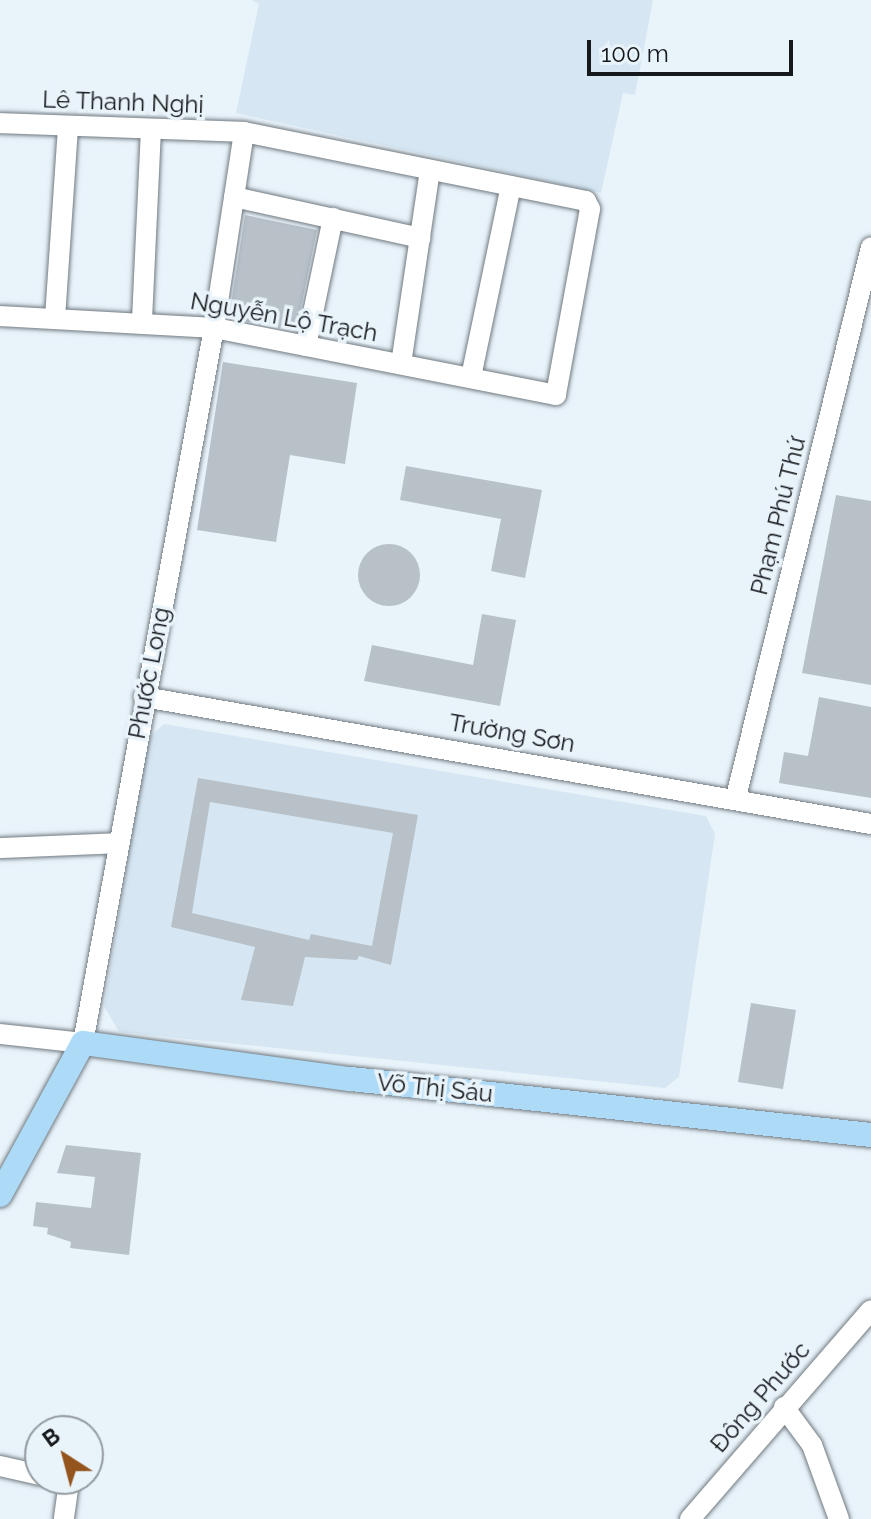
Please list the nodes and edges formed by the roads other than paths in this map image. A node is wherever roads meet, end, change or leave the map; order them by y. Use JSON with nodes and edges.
{"nodes":[{"id":1,"x":0,"y":123,"type":"edge"},
{"id":2,"x":68,"y":126,"type":"junction"},
{"id":3,"x":151,"y":129,"type":"junction"},
{"id":4,"x":244,"y":132,"type":"junction"},
{"id":5,"x":430,"y":171,"type":"junction"},
{"id":6,"x":511,"y":186,"type":"junction"},
{"id":7,"x":234,"y":197,"type":"junction"},
{"id":8,"x":333,"y":218,"type":"junction"},
{"id":9,"x":421,"y":238,"type":"junction"},
{"id":10,"x":871,"y":247,"type":"edge"},
{"id":11,"x":0,"y":316,"type":"edge"},
{"id":12,"x":55,"y":318,"type":"junction"},
{"id":13,"x":142,"y":320,"type":"junction"},
{"id":14,"x":214,"y":328,"type":"junction"},
{"id":15,"x":306,"y":346,"type":"junction"},
{"id":16,"x":401,"y":364,"type":"junction"},
{"id":17,"x":471,"y":377,"type":"junction"},
{"id":18,"x":556,"y":395,"type":"joint"},
{"id":19,"x":144,"y":697,"type":"junction"},
{"id":20,"x":736,"y":797,"type":"junction"},
{"id":21,"x":871,"y":824,"type":"edge"},
{"id":22,"x":118,"y":843,"type":"junction"},
{"id":23,"x":0,"y":848,"type":"edge"},
{"id":24,"x":0,"y":1034,"type":"edge"},
{"id":25,"x":83,"y":1043,"type":"junction"},
{"id":26,"x":871,"y":1135,"type":"edge"},
{"id":27,"x":0,"y":1195,"type":"edge"},
{"id":28,"x":871,"y":1310,"type":"edge"},
{"id":29,"x":784,"y":1407,"type":"junction"},
{"id":30,"x":0,"y":1466,"type":"edge"},
{"id":31,"x":24,"y":1471,"type":"edge"},
{"id":32,"x":67,"y":1495,"type":"edge"},
{"id":33,"x":64,"y":1519,"type":"edge"},
{"id":34,"x":690,"y":1519,"type":"edge"},
{"id":35,"x":839,"y":1519,"type":"edge"}],
"edges":[{"from":1,"to":2,"type":"street","name":"Lê Thanh Nghị"},
{"from":2,"to":3,"type":"street","name":"Lê Thanh Nghị"},
{"from":2,"to":12,"type":"street"},
{"from":3,"to":4,"type":"street","name":"Lê Thanh Nghị"},
{"from":3,"to":13,"type":"street"},
{"from":4,"to":5,"type":"street","name":"Lê Thanh Nghị"},
{"from":4,"to":7,"type":"street","name":"Phước Long"},
{"from":5,"to":6,"type":"street","name":"Lê Thanh Nghị"},
{"from":5,"to":9,"type":"street"},
{"from":6,"to":17,"type":"street"},
{"from":6,"to":18,"type":"street","name":"Lê Thanh Nghị"},
{"from":7,"to":8,"type":"street"},
{"from":7,"to":14,"type":"street","name":"Phước Long"},
{"from":8,"to":9,"type":"street"},
{"from":8,"to":15,"type":"street"},
{"from":9,"to":16,"type":"street"},
{"from":10,"to":20,"type":"street","name":"Phạm Phú Thứ"},
{"from":11,"to":12,"type":"street","name":"Nguyễn Lộ Trạch"},
{"from":12,"to":13,"type":"street","name":"Nguyễn Lộ Trạch"},
{"from":13,"to":14,"type":"street","name":"Nguyễn Lộ Trạch"},
{"from":14,"to":15,"type":"street","name":"Nguyễn Lộ Trạch"},
{"from":14,"to":19,"type":"street","name":"Phước Long"},
{"from":15,"to":16,"type":"street","name":"Nguyễn Lộ Trạch"},
{"from":16,"to":17,"type":"street","name":"Nguyễn Lộ Trạch"},
{"from":17,"to":18,"type":"street","name":"Nguyễn Lộ Trạch"},
{"from":19,"to":20,"type":"street","name":"Trường Sơn"},
{"from":19,"to":22,"type":"street","name":"Phước Long"},
{"from":20,"to":21,"type":"street","name":"Trường Sơn"},
{"from":22,"to":23,"type":"street"},
{"from":22,"to":25,"type":"street","name":"Phước Long"},
{"from":24,"to":25,"type":"street","name":"Võ Thị Sáu"},
{"from":25,"to":26,"type":"main road","name":"Võ Thị Sáu"},
{"from":25,"to":27,"type":"main road","name":"Phước Long"},
{"from":28,"to":29,"type":"street","name":"Đông Phước"},
{"from":29,"to":34,"type":"street","name":"Đông Phước"},
{"from":29,"to":35,"type":"street"},
{"from":30,"to":31,"type":"street"},
{"from":32,"to":33,"type":"street"}]}
